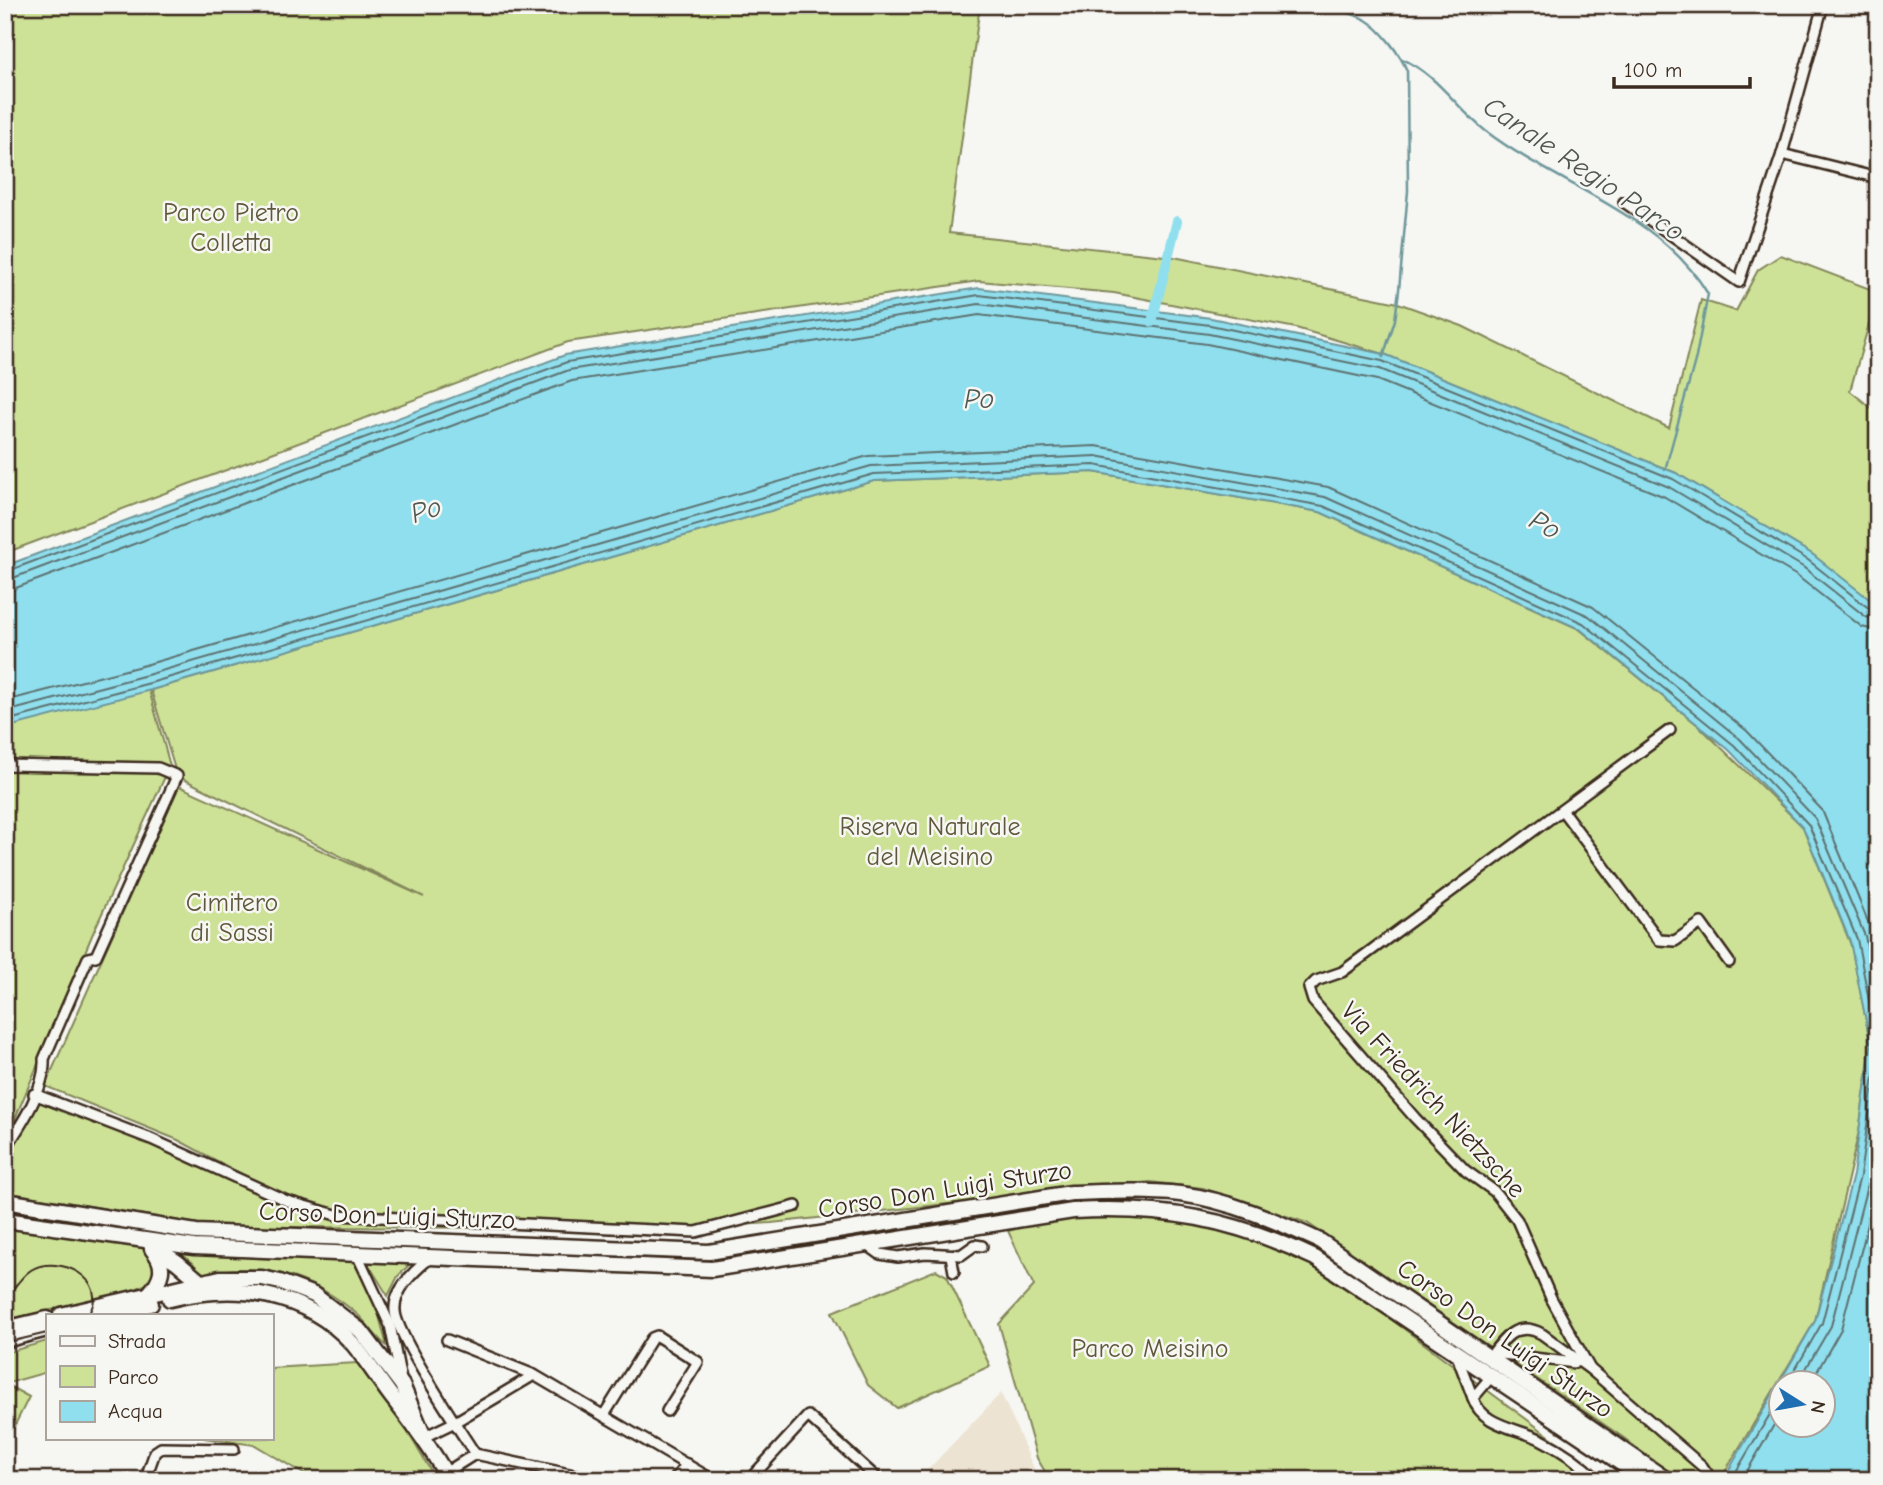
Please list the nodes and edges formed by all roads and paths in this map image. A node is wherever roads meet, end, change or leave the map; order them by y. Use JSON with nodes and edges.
{"nodes":[{"id":1,"x":1823,"y":5,"type":"edge"},
{"id":2,"x":1782,"y":154,"type":"junction"},
{"id":3,"x":1878,"y":178,"type":"edge"},
{"id":4,"x":1624,"y":202,"type":"dead end"},
{"id":5,"x":1670,"y":730,"type":"dead end"},
{"id":6,"x":5,"y":765,"type":"edge"},
{"id":7,"x":1562,"y":810,"type":"junction"},
{"id":8,"x":1728,"y":962,"type":"dead end"},
{"id":9,"x":34,"y":1094,"type":"junction"},
{"id":10,"x":5,"y":1149,"type":"edge"},
{"id":11,"x":5,"y":1201,"type":"edge"},
{"id":12,"x":796,"y":1206,"type":"dead end"},
{"id":13,"x":5,"y":1220,"type":"edge"},
{"id":14,"x":347,"y":1239,"type":"junction"},
{"id":15,"x":146,"y":1243,"type":"junction"},
{"id":16,"x":866,"y":1244,"type":"junction"},
{"id":17,"x":982,"y":1246,"type":"dead end"},
{"id":18,"x":358,"y":1255,"type":"junction"},
{"id":19,"x":951,"y":1256,"type":"junction"},
{"id":20,"x":430,"y":1258,"type":"junction"},
{"id":21,"x":954,"y":1272,"type":"dead end"},
{"id":22,"x":198,"y":1282,"type":"junction"},
{"id":23,"x":215,"y":1290,"type":"junction"},
{"id":24,"x":148,"y":1295,"type":"junction"},
{"id":25,"x":395,"y":1312,"type":"junction"},
{"id":26,"x":65,"y":1314,"type":"edge"},
{"id":27,"x":108,"y":1314,"type":"edge"},
{"id":28,"x":46,"y":1319,"type":"edge"},
{"id":29,"x":390,"y":1325,"type":"junction"},
{"id":30,"x":5,"y":1329,"type":"edge"},
{"id":31,"x":46,"y":1329,"type":"edge"},
{"id":32,"x":403,"y":1334,"type":"junction"},
{"id":33,"x":5,"y":1340,"type":"edge"},
{"id":34,"x":447,"y":1340,"type":"dead end"},
{"id":35,"x":1457,"y":1356,"type":"junction"},
{"id":36,"x":1490,"y":1357,"type":"junction"},
{"id":37,"x":1585,"y":1367,"type":"junction"},
{"id":38,"x":534,"y":1375,"type":"junction"},
{"id":39,"x":1490,"y":1378,"type":"junction"},
{"id":40,"x":402,"y":1385,"type":"junction"},
{"id":41,"x":1473,"y":1398,"type":"junction"},
{"id":42,"x":667,"y":1411,"type":"dead end"},
{"id":43,"x":604,"y":1415,"type":"junction"},
{"id":44,"x":455,"y":1422,"type":"junction"},
{"id":45,"x":424,"y":1437,"type":"junction"},
{"id":46,"x":234,"y":1449,"type":"dead end"},
{"id":47,"x":475,"y":1454,"type":"junction"},
{"id":48,"x":687,"y":1464,"type":"junction"},
{"id":49,"x":447,"y":1476,"type":"edge"},
{"id":50,"x":145,"y":1480,"type":"edge"},
{"id":51,"x":598,"y":1480,"type":"edge"},
{"id":52,"x":674,"y":1480,"type":"edge"},
{"id":53,"x":713,"y":1480,"type":"edge"},
{"id":54,"x":749,"y":1480,"type":"edge"},
{"id":55,"x":879,"y":1480,"type":"edge"},
{"id":56,"x":1598,"y":1480,"type":"edge"},
{"id":57,"x":1646,"y":1480,"type":"edge"},
{"id":58,"x":1667,"y":1480,"type":"edge"},
{"id":59,"x":1707,"y":1480,"type":"edge"}],
"edges":[{"from":1,"to":2,"type":"street"},
{"from":2,"to":3,"type":"street"},
{"from":2,"to":4,"type":"street"},
{"from":5,"to":7,"type":"street","name":"Via Friedrich Nietzsche"},
{"from":6,"to":9,"type":"street"},
{"from":7,"to":8,"type":"street"},
{"from":7,"to":37,"type":"street","name":"Via Friedrich Nietzsche"},
{"from":9,"to":10,"type":"street"},
{"from":9,"to":12,"type":"street"},
{"from":11,"to":14,"type":"main road","name":"Corso Don Luigi Sturzo"},
{"from":13,"to":15,"type":"main road","name":"Corso Don Luigi Sturzo"},
{"from":14,"to":18,"type":"street"},
{"from":14,"to":36,"type":"main road","name":"Corso Don Luigi Sturzo"},
{"from":15,"to":18,"type":"main road","name":"Corso Don Luigi Sturzo"},
{"from":15,"to":22,"type":"main road"},
{"from":15,"to":24,"type":"main road"},
{"from":16,"to":19,"type":"street"},
{"from":16,"to":20,"type":"main road","name":"Corso Don Luigi Sturzo"},
{"from":16,"to":35,"type":"main road","name":"Corso Don Luigi Sturzo"},
{"from":17,"to":19,"type":"street"},
{"from":18,"to":20,"type":"main road","name":"Corso Don Luigi Sturzo"},
{"from":18,"to":29,"type":"street"},
{"from":19,"to":21,"type":"street"},
{"from":20,"to":25,"type":"street"},
{"from":22,"to":23,"type":"main road"},
{"from":22,"to":24,"type":"main road"},
{"from":22,"to":40,"type":"main road"},
{"from":23,"to":27,"type":"main road"},
{"from":23,"to":45,"type":"main road"},
{"from":24,"to":26,"type":"main road"},
{"from":25,"to":29,"type":"street"},
{"from":25,"to":32,"type":"street"},
{"from":28,"to":30,"type":"main road"},
{"from":29,"to":32,"type":"street"},
{"from":29,"to":40,"type":"street"},
{"from":31,"to":33,"type":"main road"},
{"from":32,"to":44,"type":"street"},
{"from":34,"to":38,"type":"street"},
{"from":35,"to":39,"type":"main road","name":"Corso Don Luigi Sturzo"},
{"from":35,"to":41,"type":"street"},
{"from":36,"to":37,"type":"street"},
{"from":36,"to":37,"type":"street"},
{"from":36,"to":58,"type":"main road","name":"Corso Don Luigi Sturzo"},
{"from":37,"to":59,"type":"street"},
{"from":38,"to":43,"type":"street"},
{"from":38,"to":44,"type":"street"},
{"from":39,"to":41,"type":"street"},
{"from":39,"to":57,"type":"main road","name":"Corso Don Luigi Sturzo"},
{"from":40,"to":45,"type":"main road"},
{"from":41,"to":56,"type":"street"},
{"from":42,"to":43,"type":"street"},
{"from":43,"to":48,"type":"street"},
{"from":44,"to":45,"type":"street"},
{"from":44,"to":47,"type":"street"},
{"from":45,"to":49,"type":"main road"},
{"from":46,"to":50,"type":"street"},
{"from":47,"to":49,"type":"street"},
{"from":47,"to":51,"type":"street"},
{"from":48,"to":52,"type":"street"},
{"from":48,"to":53,"type":"street"},
{"from":54,"to":55,"type":"street"}]}
